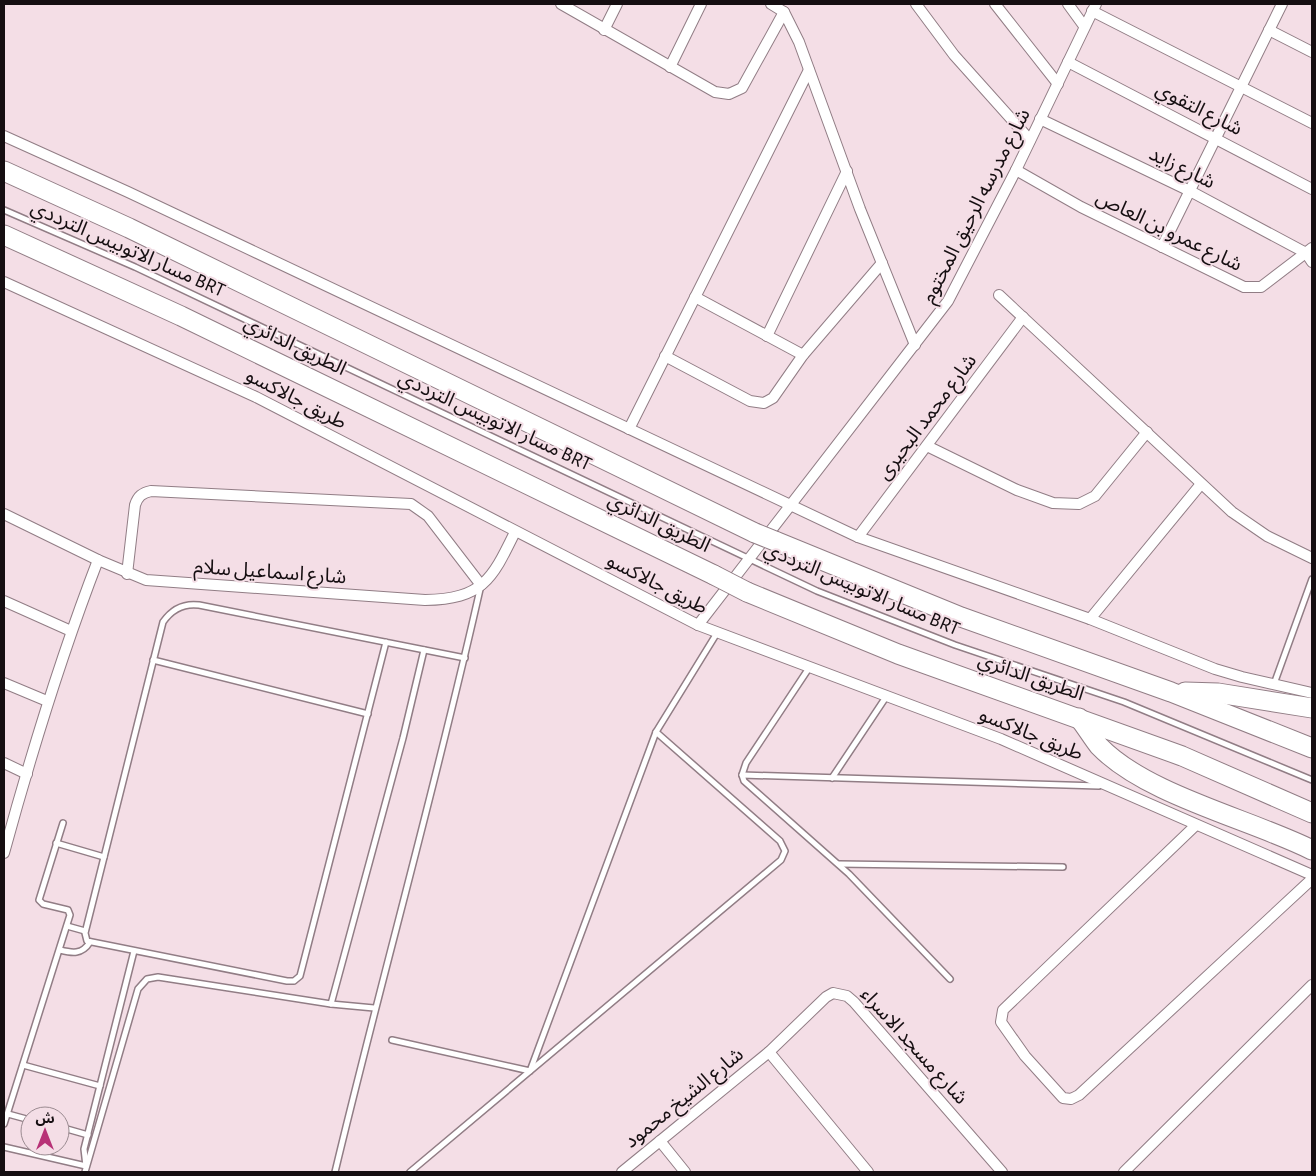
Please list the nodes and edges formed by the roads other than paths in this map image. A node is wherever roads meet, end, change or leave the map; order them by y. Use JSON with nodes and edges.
{"nodes":[{"id":1,"x":561,"y":4,"type":"edge"},
{"id":2,"x":617,"y":4,"type":"edge"},
{"id":3,"x":701,"y":4,"type":"edge"},
{"id":4,"x":771,"y":4,"type":"edge"},
{"id":5,"x":916,"y":4,"type":"edge"},
{"id":6,"x":995,"y":4,"type":"edge"},
{"id":7,"x":1068,"y":4,"type":"edge"},
{"id":8,"x":1282,"y":4,"type":"edge"},
{"id":9,"x":1094,"y":7,"type":"edge"},
{"id":10,"x":784,"y":12,"type":"junction"},
{"id":11,"x":1084,"y":26,"type":"junction"},
{"id":12,"x":604,"y":30,"type":"junction"},
{"id":13,"x":1269,"y":30,"type":"junction"},
{"id":14,"x":1312,"y":52,"type":"edge"},
{"id":15,"x":1068,"y":62,"type":"junction"},
{"id":16,"x":670,"y":67,"type":"junction"},
{"id":17,"x":809,"y":70,"type":"junction"},
{"id":18,"x":1058,"y":84,"type":"junction"},
{"id":19,"x":1240,"y":85,"type":"junction"},
{"id":20,"x":1040,"y":119,"type":"junction"},
{"id":21,"x":1312,"y":123,"type":"edge"},
{"id":22,"x":4,"y":136,"type":"edge"},
{"id":23,"x":1216,"y":137,"type":"junction"},
{"id":24,"x":1030,"y":140,"type":"junction"},
{"id":25,"x":1016,"y":170,"type":"junction"},
{"id":26,"x":4,"y":171,"type":"edge"},
{"id":27,"x":847,"y":171,"type":"junction"},
{"id":28,"x":1312,"y":189,"type":"edge"},
{"id":29,"x":1190,"y":191,"type":"junction"},
{"id":30,"x":4,"y":210,"type":"edge"},
{"id":31,"x":4,"y":235,"type":"edge"},
{"id":32,"x":1162,"y":247,"type":"junction"},
{"id":33,"x":1309,"y":251,"type":"edge"},
{"id":34,"x":1312,"y":262,"type":"edge"},
{"id":35,"x":882,"y":263,"type":"junction"},
{"id":36,"x":4,"y":282,"type":"edge"},
{"id":37,"x":999,"y":295,"type":"dead end"},
{"id":38,"x":695,"y":298,"type":"junction"},
{"id":39,"x":1023,"y":317,"type":"junction"},
{"id":40,"x":767,"y":336,"type":"junction"},
{"id":41,"x":915,"y":345,"type":"junction"},
{"id":42,"x":803,"y":355,"type":"junction"},
{"id":43,"x":665,"y":356,"type":"junction"},
{"id":44,"x":629,"y":429,"type":"junction"},
{"id":45,"x":1147,"y":432,"type":"junction"},
{"id":46,"x":927,"y":446,"type":"junction"},
{"id":47,"x":1201,"y":484,"type":"junction"},
{"id":48,"x":790,"y":504,"type":"junction"},
{"id":49,"x":4,"y":514,"type":"edge"},
{"id":50,"x":515,"y":532,"type":"junction"},
{"id":51,"x":858,"y":537,"type":"junction"},
{"id":52,"x":1312,"y":558,"type":"edge"},
{"id":53,"x":98,"y":560,"type":"junction"},
{"id":54,"x":127,"y":574,"type":"junction"},
{"id":55,"x":1312,"y":579,"type":"edge"},
{"id":56,"x":481,"y":585,"type":"junction"},
{"id":57,"x":4,"y":601,"type":"edge"},
{"id":58,"x":1090,"y":619,"type":"junction"},
{"id":59,"x":698,"y":626,"type":"junction"},
{"id":60,"x":71,"y":631,"type":"junction"},
{"id":61,"x":717,"y":633,"type":"junction"},
{"id":62,"x":386,"y":642,"type":"junction"},
{"id":63,"x":424,"y":650,"type":"junction"},
{"id":64,"x":465,"y":658,"type":"junction"},
{"id":65,"x":154,"y":660,"type":"junction"},
{"id":66,"x":809,"y":668,"type":"junction"},
{"id":67,"x":4,"y":682,"type":"edge"},
{"id":68,"x":1274,"y":685,"type":"junction"},
{"id":69,"x":1171,"y":692,"type":"junction"},
{"id":70,"x":1312,"y":693,"type":"edge"},
{"id":71,"x":886,"y":697,"type":"junction"},
{"id":72,"x":47,"y":701,"type":"junction"},
{"id":73,"x":1312,"y":708,"type":"edge"},
{"id":74,"x":368,"y":714,"type":"junction"},
{"id":75,"x":1079,"y":718,"type":"junction"},
{"id":76,"x":656,"y":732,"type":"junction"},
{"id":77,"x":1312,"y":748,"type":"edge"},
{"id":78,"x":4,"y":763,"type":"edge"},
{"id":79,"x":27,"y":774,"type":"junction"},
{"id":80,"x":742,"y":775,"type":"junction"},
{"id":81,"x":832,"y":778,"type":"junction"},
{"id":82,"x":1312,"y":780,"type":"edge"},
{"id":83,"x":1109,"y":786,"type":"junction"},
{"id":84,"x":1312,"y":813,"type":"edge"},
{"id":85,"x":62,"y":823,"type":"dead end"},
{"id":86,"x":1196,"y":826,"type":"junction"},
{"id":87,"x":5,"y":842,"type":"edge"},
{"id":88,"x":56,"y":843,"type":"junction"},
{"id":89,"x":1312,"y":850,"type":"edge"},
{"id":90,"x":4,"y":853,"type":"edge"},
{"id":91,"x":104,"y":857,"type":"junction"},
{"id":92,"x":839,"y":864,"type":"junction"},
{"id":93,"x":1063,"y":867,"type":"dead end"},
{"id":94,"x":1312,"y":875,"type":"edge"},
{"id":95,"x":1312,"y":880,"type":"edge"},
{"id":96,"x":67,"y":926,"type":"junction"},
{"id":97,"x":85,"y":931,"type":"junction"},
{"id":98,"x":90,"y":942,"type":"junction"},
{"id":99,"x":60,"y":950,"type":"junction"},
{"id":100,"x":134,"y":951,"type":"junction"},
{"id":101,"x":950,"y":979,"type":"dead end"},
{"id":102,"x":1312,"y":986,"type":"edge"},
{"id":103,"x":331,"y":1004,"type":"junction"},
{"id":104,"x":374,"y":1008,"type":"junction"},
{"id":105,"x":392,"y":1040,"type":"dead end"},
{"id":106,"x":769,"y":1052,"type":"junction"},
{"id":107,"x":23,"y":1065,"type":"junction"},
{"id":108,"x":530,"y":1071,"type":"junction"},
{"id":109,"x":100,"y":1086,"type":"junction"},
{"id":110,"x":8,"y":1114,"type":"junction"},
{"id":111,"x":20,"y":1117,"type":"edge"},
{"id":112,"x":4,"y":1124,"type":"edge"},
{"id":113,"x":70,"y":1130,"type":"edge"},
{"id":114,"x":88,"y":1134,"type":"junction"},
{"id":115,"x":660,"y":1141,"type":"junction"},
{"id":116,"x":4,"y":1146,"type":"edge"},
{"id":117,"x":86,"y":1166,"type":"junction"},
{"id":118,"x":84,"y":1172,"type":"edge"},
{"id":119,"x":335,"y":1172,"type":"edge"},
{"id":120,"x":410,"y":1172,"type":"edge"},
{"id":121,"x":622,"y":1172,"type":"edge"},
{"id":122,"x":685,"y":1172,"type":"edge"},
{"id":123,"x":868,"y":1172,"type":"edge"},
{"id":124,"x":1002,"y":1172,"type":"edge"},
{"id":125,"x":1124,"y":1172,"type":"edge"}],
"edges":[{"from":1,"to":12,"type":"street"},
{"from":2,"to":12,"type":"street"},
{"from":3,"to":16,"type":"street"},
{"from":4,"to":10,"type":"street"},
{"from":5,"to":24,"type":"street"},
{"from":6,"to":18,"type":"street"},
{"from":7,"to":11,"type":"street"},
{"from":8,"to":13,"type":"street"},
{"from":9,"to":11,"type":"street","name":"شارع مدرسه الرحيق المختوم"},
{"from":9,"to":19,"type":"street"},
{"from":10,"to":16,"type":"street"},
{"from":10,"to":17,"type":"street"},
{"from":11,"to":15,"type":"street","name":"شارع مدرسه الرحيق المختوم"},
{"from":12,"to":16,"type":"street"},
{"from":13,"to":14,"type":"street"},
{"from":13,"to":19,"type":"street"},
{"from":15,"to":18,"type":"street","name":"شارع مدرسه الرحيق المختوم"},
{"from":15,"to":23,"type":"street","name":"شارع التقوي"},
{"from":17,"to":27,"type":"street"},
{"from":17,"to":38,"type":"street"},
{"from":18,"to":20,"type":"street","name":"شارع مدرسه الرحيق المختوم"},
{"from":19,"to":21,"type":"street"},
{"from":19,"to":23,"type":"street"},
{"from":20,"to":24,"type":"street","name":"شارع مدرسه الرحيق المختوم"},
{"from":20,"to":29,"type":"street","name":"شارع زايد"},
{"from":22,"to":44,"type":"street"},
{"from":23,"to":28,"type":"street","name":"شارع التقوي"},
{"from":23,"to":29,"type":"street"},
{"from":24,"to":25,"type":"street","name":"شارع مدرسه الرحيق المختوم"},
{"from":25,"to":32,"type":"street","name":"شارع عمرو بن العاص"},
{"from":25,"to":41,"type":"street","name":"شارع مدرسه الرحيق المختوم"},
{"from":26,"to":69,"type":"highway","name":"الطريق الدائري","bridge":true},
{"from":27,"to":35,"type":"street"},
{"from":27,"to":40,"type":"street"},
{"from":29,"to":32,"type":"street"},
{"from":29,"to":33,"type":"street","name":"شارع زايد"},
{"from":30,"to":82,"type":"lane","name":"مسار الاتوبيس الترددي BRT"},
{"from":31,"to":75,"type":"highway","name":"الطريق الدائري","bridge":true},
{"from":32,"to":33,"type":"street","name":"شارع عمرو بن العاص"},
{"from":33,"to":34,"type":"street"},
{"from":35,"to":41,"type":"street"},
{"from":35,"to":42,"type":"street"},
{"from":36,"to":50,"type":"street","name":"طريق جالاكسو"},
{"from":37,"to":39,"type":"street"},
{"from":38,"to":40,"type":"street"},
{"from":38,"to":43,"type":"street"},
{"from":39,"to":45,"type":"street"},
{"from":39,"to":46,"type":"street","name":"شارع محمد البحيرى"},
{"from":40,"to":42,"type":"street"},
{"from":41,"to":48,"type":"street","name":"شارع مدرسه الرحيق المختوم"},
{"from":42,"to":43,"type":"street"},
{"from":43,"to":44,"type":"street"},
{"from":44,"to":48,"type":"street"},
{"from":45,"to":46,"type":"street"},
{"from":45,"to":47,"type":"street"},
{"from":46,"to":51,"type":"street","name":"شارع محمد البحيرى"},
{"from":47,"to":52,"type":"street"},
{"from":47,"to":58,"type":"street"},
{"from":48,"to":51,"type":"street"},
{"from":48,"to":59,"type":"street","name":"شارع مدرسه الرحيق المختوم"},
{"from":49,"to":53,"type":"street","name":"شارع اسماعيل سلام"},
{"from":50,"to":56,"type":"street","name":"شارع اسماعيل سلام"},
{"from":50,"to":59,"type":"street","name":"طريق جالاكسو"},
{"from":51,"to":58,"type":"street"},
{"from":53,"to":54,"type":"street","name":"شارع اسماعيل سلام"},
{"from":53,"to":60,"type":"street"},
{"from":54,"to":56,"type":"street","name":"شارع اسماعيل سلام"},
{"from":54,"to":56,"type":"street"},
{"from":55,"to":68,"type":"lane"},
{"from":56,"to":64,"type":"lane"},
{"from":57,"to":60,"type":"street"},
{"from":58,"to":68,"type":"street"},
{"from":59,"to":61,"type":"street","name":"طريق جالاكسو"},
{"from":60,"to":72,"type":"street"},
{"from":61,"to":66,"type":"street","name":"طريق جالاكسو"},
{"from":61,"to":76,"type":"lane"},
{"from":62,"to":63,"type":"lane"},
{"from":62,"to":65,"type":"lane"},
{"from":62,"to":74,"type":"lane"},
{"from":63,"to":64,"type":"lane"},
{"from":63,"to":103,"type":"lane"},
{"from":64,"to":104,"type":"lane"},
{"from":65,"to":74,"type":"lane"},
{"from":65,"to":91,"type":"lane"},
{"from":66,"to":71,"type":"street","name":"طريق جالاكسو"},
{"from":66,"to":80,"type":"lane"},
{"from":67,"to":72,"type":"street"},
{"from":68,"to":70,"type":"street"},
{"from":69,"to":73,"type":"highway"},
{"from":69,"to":77,"type":"highway","name":"الطريق الدائري"},
{"from":71,"to":81,"type":"lane"},
{"from":71,"to":83,"type":"street","name":"طريق جالاكسو"},
{"from":72,"to":79,"type":"street"},
{"from":74,"to":100,"type":"lane"},
{"from":75,"to":84,"type":"highway","name":"الطريق الدائري"},
{"from":75,"to":89,"type":"highway"},
{"from":76,"to":108,"type":"lane"},
{"from":76,"to":108,"type":"lane"},
{"from":78,"to":79,"type":"street"},
{"from":79,"to":87,"type":"street"},
{"from":80,"to":81,"type":"lane"},
{"from":80,"to":92,"type":"lane"},
{"from":81,"to":83,"type":"lane"},
{"from":83,"to":86,"type":"street","name":"طريق جالاكسو"},
{"from":85,"to":88,"type":"lane"},
{"from":86,"to":94,"type":"street","name":"طريق جالاكسو"},
{"from":86,"to":95,"type":"street"},
{"from":87,"to":90,"type":"street"},
{"from":88,"to":91,"type":"lane"},
{"from":88,"to":96,"type":"lane"},
{"from":91,"to":97,"type":"lane"},
{"from":92,"to":93,"type":"lane"},
{"from":92,"to":101,"type":"lane"},
{"from":96,"to":97,"type":"lane"},
{"from":96,"to":99,"type":"lane"},
{"from":97,"to":98,"type":"lane"},
{"from":98,"to":99,"type":"lane"},
{"from":98,"to":100,"type":"lane"},
{"from":99,"to":107,"type":"lane"},
{"from":100,"to":109,"type":"lane"},
{"from":102,"to":125,"type":"street"},
{"from":103,"to":104,"type":"lane"},
{"from":103,"to":117,"type":"lane"},
{"from":104,"to":119,"type":"lane"},
{"from":105,"to":108,"type":"lane"},
{"from":106,"to":115,"type":"street","name":"شارع الشيخ محمود"},
{"from":106,"to":123,"type":"street"},
{"from":106,"to":124,"type":"street","name":"شارع مسجد الاسراء"},
{"from":107,"to":109,"type":"lane"},
{"from":107,"to":110,"type":"lane"},
{"from":108,"to":120,"type":"lane"},
{"from":109,"to":114,"type":"lane"},
{"from":110,"to":111,"type":"lane"},
{"from":110,"to":112,"type":"lane"},
{"from":113,"to":114,"type":"lane"},
{"from":114,"to":117,"type":"lane"},
{"from":115,"to":121,"type":"street","name":"شارع الشيخ محمود"},
{"from":115,"to":122,"type":"street"},
{"from":116,"to":117,"type":"lane"},
{"from":117,"to":118,"type":"lane"}]}
